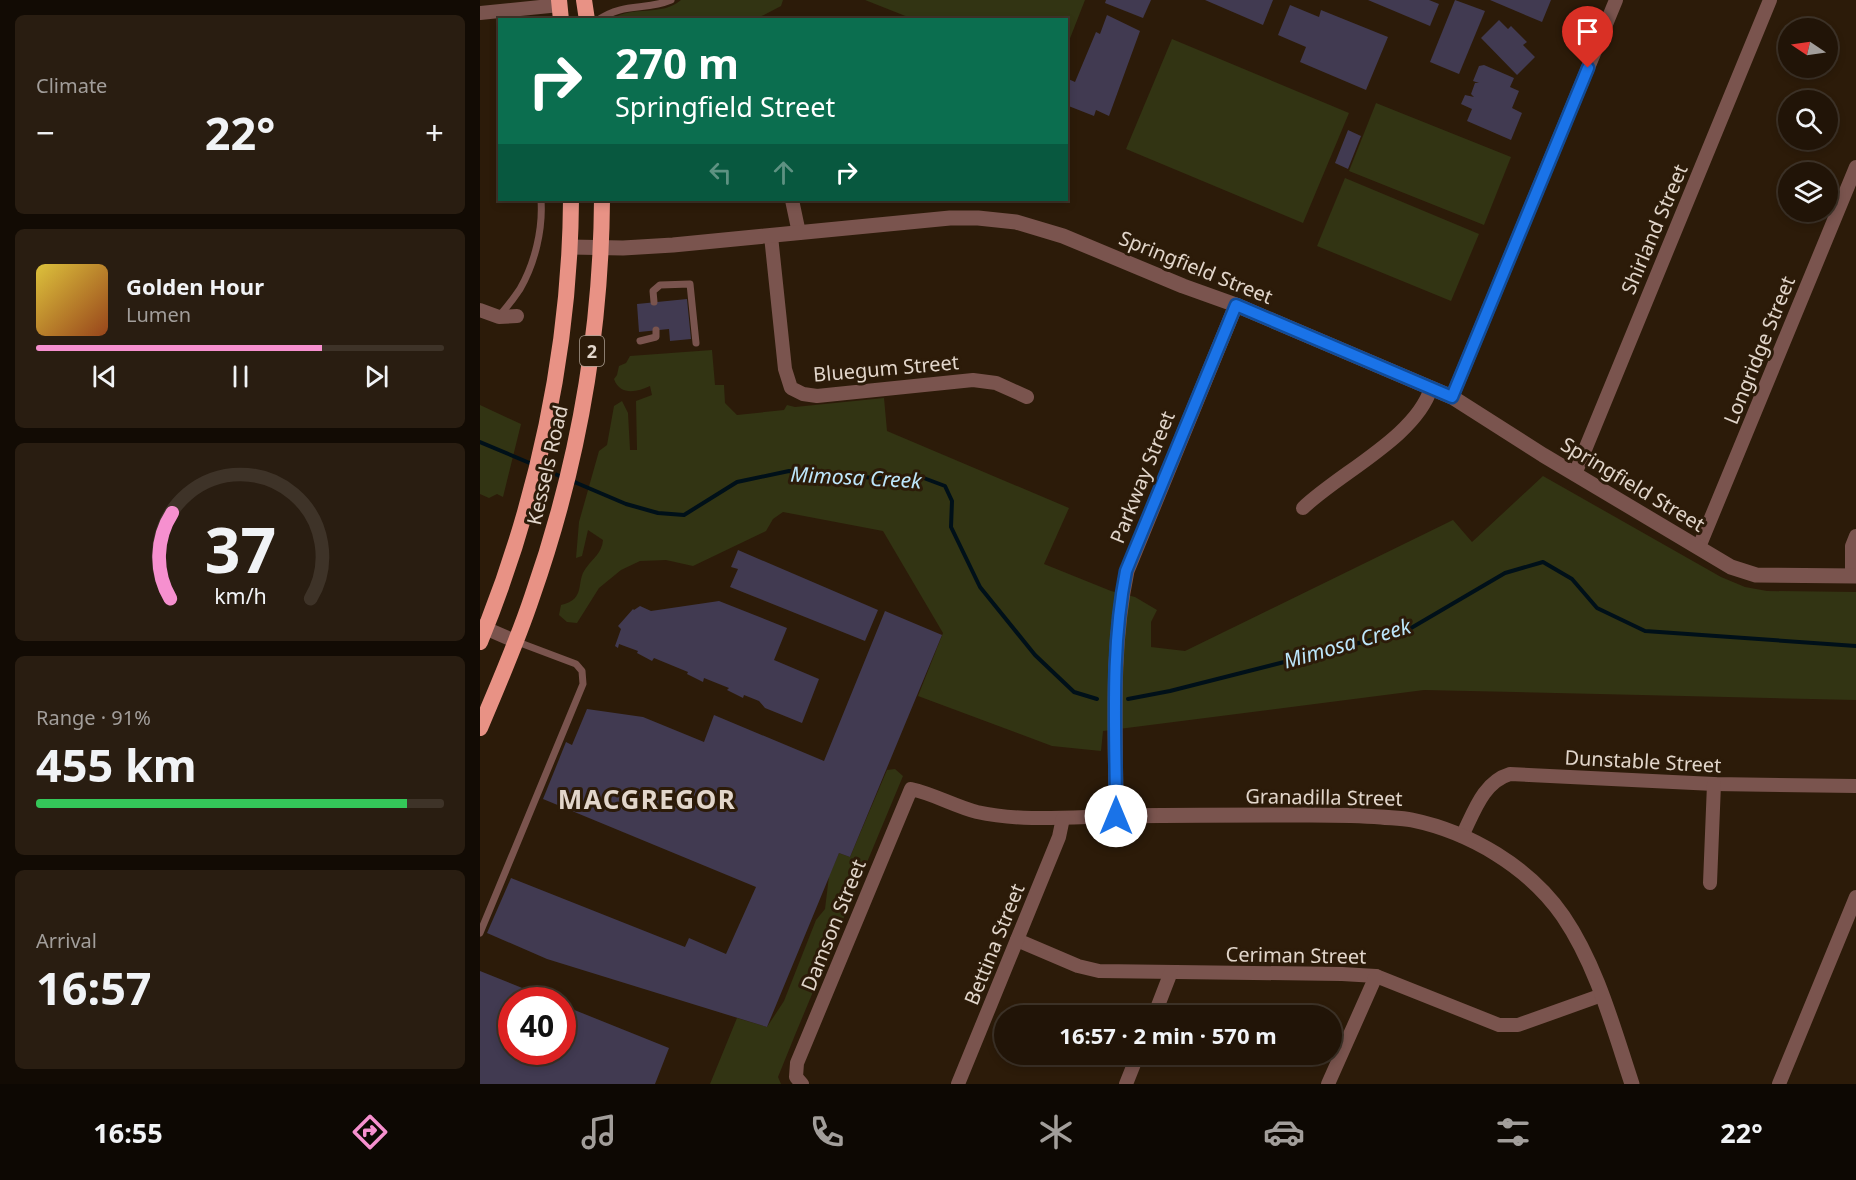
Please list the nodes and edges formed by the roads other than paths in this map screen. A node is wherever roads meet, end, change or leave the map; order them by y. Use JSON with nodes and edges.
{"nodes":[{"id":1,"x":584,"y":0,"type":"edge"},
{"id":2,"x":671,"y":0,"type":"edge"},
{"id":3,"x":1617,"y":0,"type":"edge"},
{"id":4,"x":1770,"y":0,"type":"edge"},
{"id":5,"x":560,"y":8,"type":"edge"},
{"id":6,"x":480,"y":13,"type":"edge"},
{"id":7,"x":516,"y":14,"type":"edge"},
{"id":8,"x":587,"y":18,"type":"edge"},
{"id":9,"x":601,"y":18,"type":"edge"},
{"id":10,"x":1856,"y":167,"type":"edge"},
{"id":11,"x":541,"y":201,"type":"edge"},
{"id":12,"x":571,"y":201,"type":"edge"},
{"id":13,"x":602,"y":201,"type":"edge"},
{"id":14,"x":792,"y":201,"type":"edge"},
{"id":15,"x":800,"y":233,"type":"junction"},
{"id":16,"x":771,"y":236,"type":"junction"},
{"id":17,"x":570,"y":247,"type":"junction"},
{"id":18,"x":601,"y":248,"type":"junction"},
{"id":19,"x":654,"y":302,"type":"dead end"},
{"id":20,"x":1236,"y":305,"type":"junction"},
{"id":21,"x":480,"y":310,"type":"edge"},
{"id":22,"x":517,"y":316,"type":"dead end"},
{"id":23,"x":499,"y":317,"type":"junction"},
{"id":24,"x":656,"y":330,"type":"dead end"},
{"id":25,"x":640,"y":341,"type":"dead end"},
{"id":26,"x":696,"y":343,"type":"dead end"},
{"id":27,"x":1431,"y":388,"type":"junction"},
{"id":28,"x":1027,"y":397,"type":"dead end"},
{"id":29,"x":1452,"y":397,"type":"junction"},
{"id":30,"x":1575,"y":474,"type":"junction"},
{"id":31,"x":1303,"y":508,"type":"dead end"},
{"id":32,"x":1856,"y":536,"type":"edge"},
{"id":33,"x":1699,"y":547,"type":"junction"},
{"id":34,"x":1854,"y":576,"type":"edge"},
{"id":35,"x":482,"y":632,"type":"edge"},
{"id":36,"x":515,"y":641,"type":"junction"},
{"id":37,"x":480,"y":729,"type":"edge"},
{"id":38,"x":1714,"y":784,"type":"junction"},
{"id":39,"x":1856,"y":786,"type":"edge"},
{"id":40,"x":911,"y":789,"type":"joint"},
{"id":41,"x":1116,"y":816,"type":"junction"},
{"id":42,"x":1063,"y":818,"type":"junction"},
{"id":43,"x":1462,"y":836,"type":"junction"},
{"id":44,"x":1710,"y":883,"type":"dead end"},
{"id":45,"x":1856,"y":897,"type":"edge"},
{"id":46,"x":480,"y":911,"type":"edge"},
{"id":47,"x":488,"y":914,"type":"junction"},
{"id":48,"x":480,"y":933,"type":"edge"},
{"id":49,"x":1017,"y":940,"type":"junction"},
{"id":50,"x":1171,"y":972,"type":"junction"},
{"id":51,"x":1376,"y":976,"type":"junction"},
{"id":52,"x":1602,"y":995,"type":"junction"},
{"id":53,"x":1158,"y":1005,"type":"edge"},
{"id":54,"x":1134,"y":1065,"type":"edge"},
{"id":55,"x":799,"y":1080,"type":"edge"},
{"id":56,"x":958,"y":1084,"type":"edge"},
{"id":57,"x":1126,"y":1084,"type":"edge"},
{"id":58,"x":1328,"y":1084,"type":"edge"},
{"id":59,"x":1632,"y":1084,"type":"edge"},
{"id":60,"x":1779,"y":1084,"type":"edge"}],
"edges":[{"from":1,"to":8,"type":"highway"},
{"from":2,"to":9,"type":"lane"},
{"from":3,"to":29,"type":"street"},
{"from":4,"to":30,"type":"street","name":"Shirland Street"},
{"from":5,"to":7,"type":"street"},
{"from":6,"to":7,"type":"street"},
{"from":10,"to":33,"type":"street","name":"Longridge Street"},
{"from":11,"to":23,"type":"lane"},
{"from":12,"to":17,"type":"highway","name":"Kessels Road","number":"2"},
{"from":13,"to":18,"type":"highway","name":"Kessels Road","number":"2"},
{"from":14,"to":15,"type":"street"},
{"from":15,"to":16,"type":"street","name":"Springfield Street"},
{"from":15,"to":20,"type":"street","name":"Springfield Street"},
{"from":16,"to":18,"type":"street","name":"Springfield Street"},
{"from":16,"to":28,"type":"street","name":"Bluegum Street"},
{"from":17,"to":18,"type":"street","name":"Springfield Street"},
{"from":17,"to":35,"type":"highway","name":"Kessels Road","number":"2"},
{"from":18,"to":36,"type":"highway","name":"Kessels Road","number":"2"},
{"from":19,"to":26,"type":"lane"},
{"from":20,"to":27,"type":"street","name":"Springfield Street"},
{"from":20,"to":41,"type":"street","name":"Parkway Street"},
{"from":21,"to":23,"type":"street"},
{"from":22,"to":23,"type":"street"},
{"from":24,"to":25,"type":"lane"},
{"from":27,"to":29,"type":"street","name":"Springfield Street"},
{"from":27,"to":31,"type":"street"},
{"from":29,"to":30,"type":"street","name":"Springfield Street"},
{"from":30,"to":33,"type":"street","name":"Springfield Street"},
{"from":32,"to":34,"type":"street"},
{"from":33,"to":34,"type":"street","name":"Springfield Street"},
{"from":35,"to":36,"type":"street"},
{"from":36,"to":37,"type":"highway","name":"Kessels Road","number":"2"},
{"from":36,"to":47,"type":"lane"},
{"from":38,"to":39,"type":"street","name":"Dunstable Street"},
{"from":38,"to":43,"type":"street","name":"Dunstable Street"},
{"from":38,"to":44,"type":"street"},
{"from":40,"to":42,"type":"street","name":"Granadilla Street"},
{"from":40,"to":55,"type":"street","name":"Damson Street"},
{"from":41,"to":42,"type":"street","name":"Granadilla Street"},
{"from":41,"to":43,"type":"street","name":"Granadilla Street"},
{"from":42,"to":49,"type":"street","name":"Bettina Street"},
{"from":43,"to":52,"type":"street","name":"Granadilla Street"},
{"from":45,"to":60,"type":"street"},
{"from":46,"to":47,"type":"lane"},
{"from":47,"to":48,"type":"lane"},
{"from":49,"to":50,"type":"street","name":"Ceriman Street"},
{"from":49,"to":56,"type":"street","name":"Bettina Street"},
{"from":50,"to":51,"type":"street","name":"Ceriman Street"},
{"from":50,"to":53,"type":"street"},
{"from":51,"to":52,"type":"street","name":"Ceriman Street"},
{"from":51,"to":58,"type":"street"},
{"from":52,"to":59,"type":"street","name":"Granadilla Street"},
{"from":54,"to":57,"type":"street"}]}
